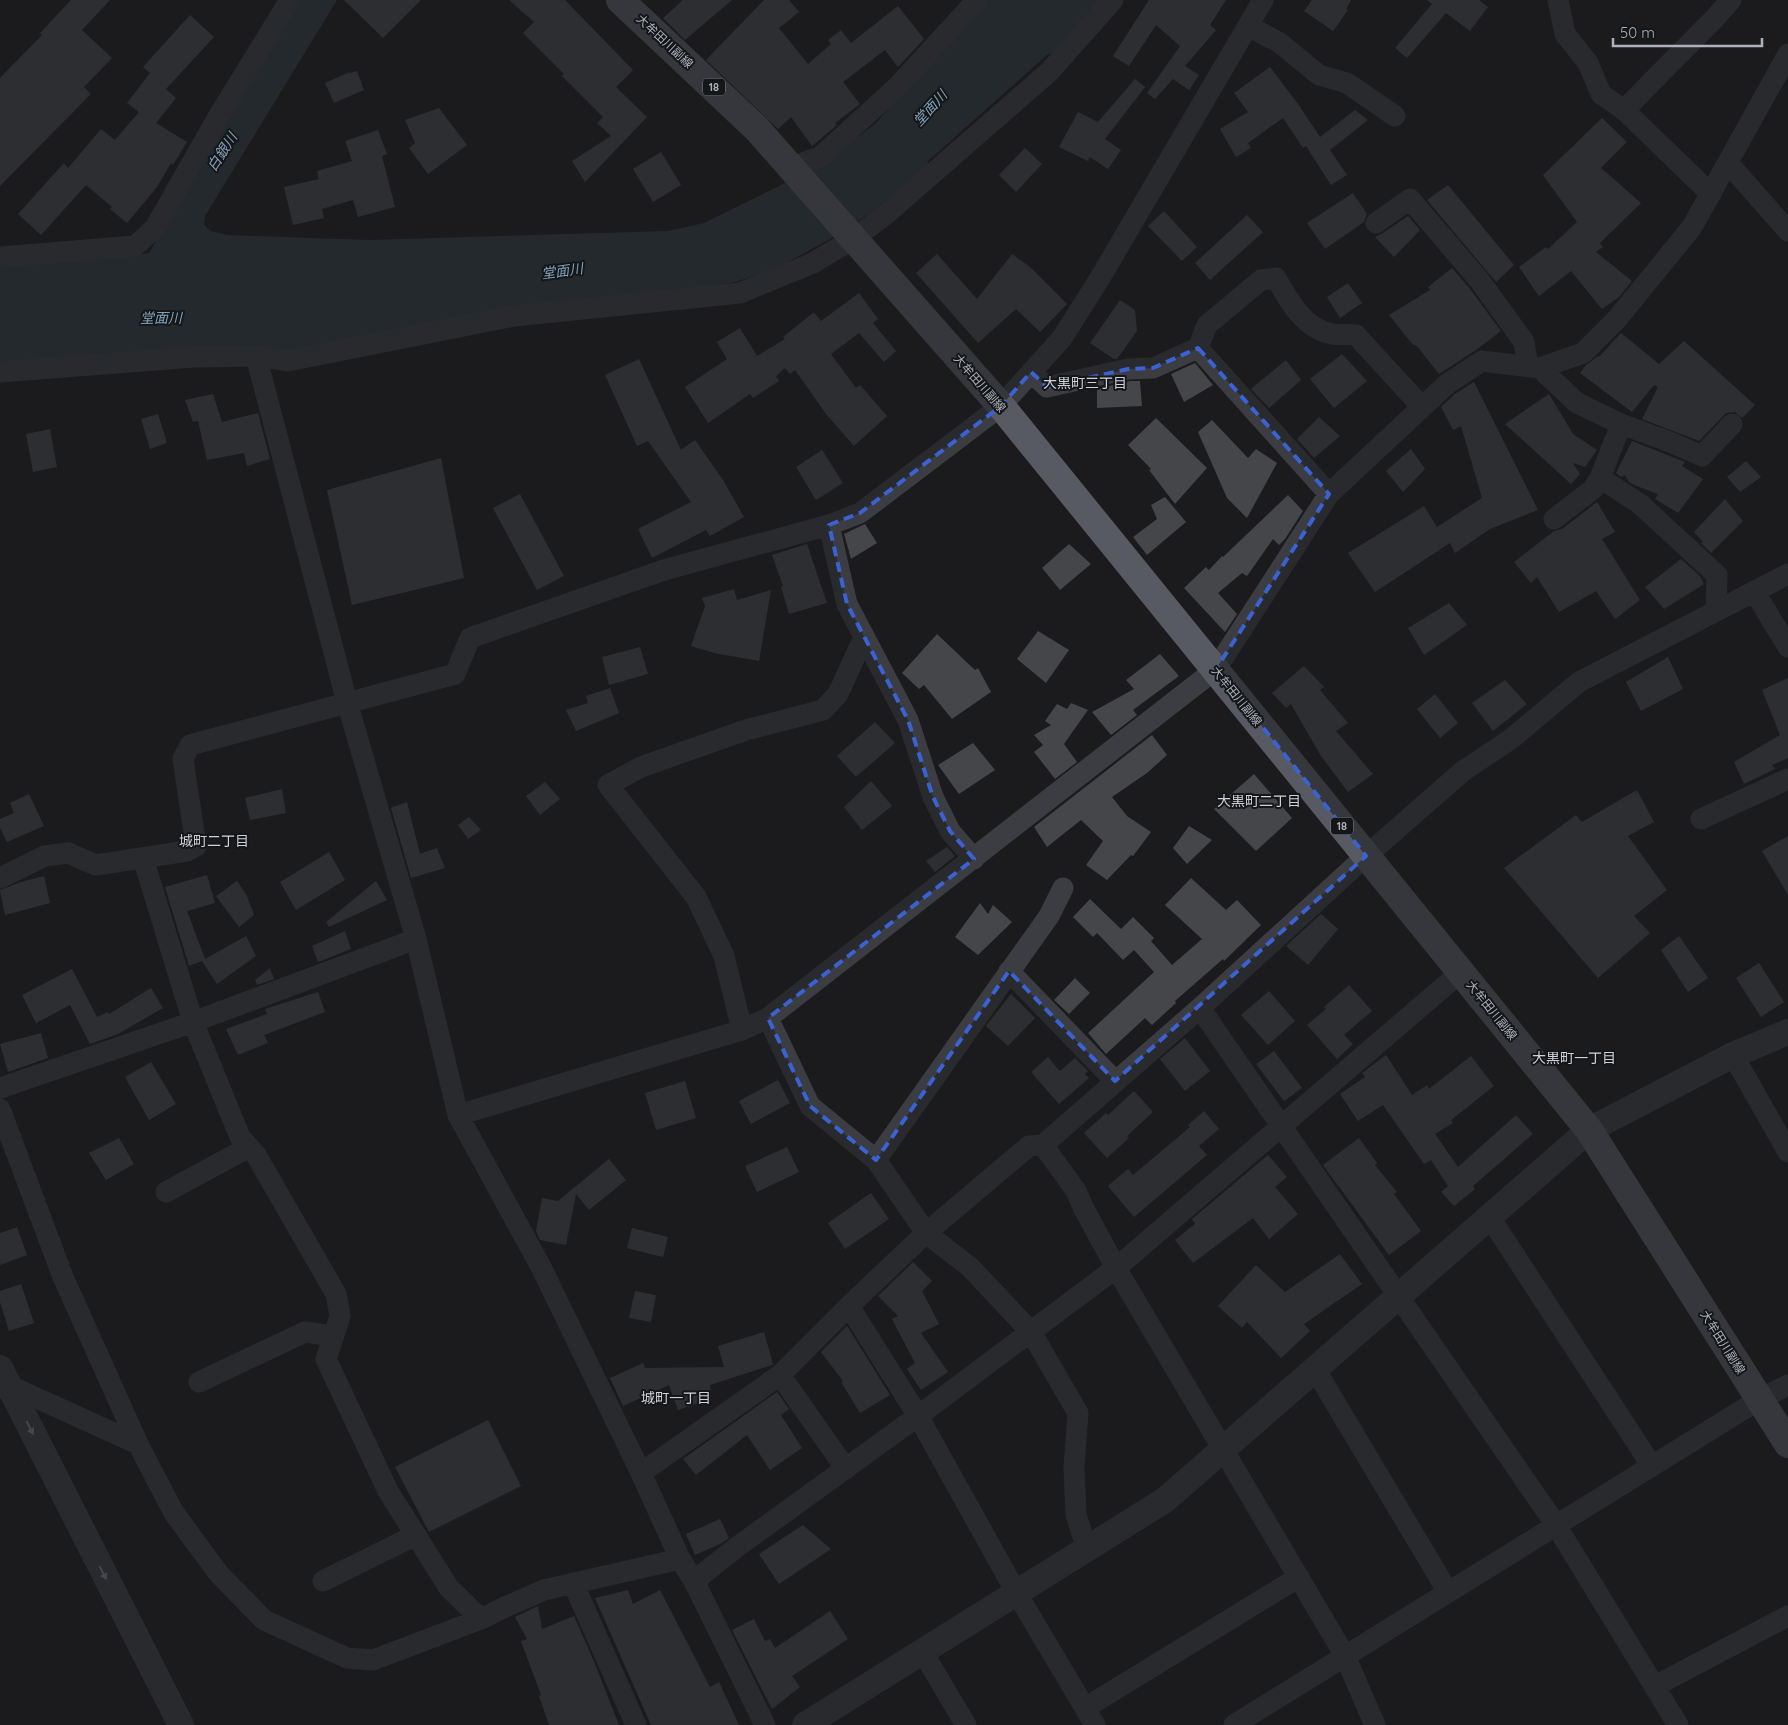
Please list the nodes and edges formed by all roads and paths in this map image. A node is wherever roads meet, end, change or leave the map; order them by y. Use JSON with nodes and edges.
{"nodes":[{"id":1,"x":290,"y":0,"type":"edge"},
{"id":2,"x":620,"y":0,"type":"edge"},
{"id":3,"x":977,"y":0,"type":"edge"},
{"id":4,"x":1113,"y":0,"type":"edge"},
{"id":5,"x":1263,"y":0,"type":"edge"},
{"id":6,"x":1558,"y":0,"type":"edge"},
{"id":7,"x":1731,"y":0,"type":"edge"},
{"id":8,"x":1248,"y":26,"type":"junction"},
{"id":9,"x":1788,"y":54,"type":"edge"},
{"id":10,"x":1624,"y":110,"type":"junction"},
{"id":11,"x":1396,"y":116,"type":"dead end"},
{"id":12,"x":1728,"y":163,"type":"junction"},
{"id":13,"x":797,"y":173,"type":"junction"},
{"id":14,"x":1711,"y":194,"type":"junction"},
{"id":15,"x":1376,"y":223,"type":"dead end"},
{"id":16,"x":1788,"y":231,"type":"edge"},
{"id":17,"x":850,"y":236,"type":"junction"},
{"id":18,"x":0,"y":257,"type":"edge"},
{"id":19,"x":1198,"y":348,"type":"junction"},
{"id":20,"x":256,"y":356,"type":"junction"},
{"id":21,"x":1534,"y":367,"type":"junction"},
{"id":22,"x":0,"y":372,"type":"edge"},
{"id":23,"x":1031,"y":372,"type":"junction"},
{"id":24,"x":1001,"y":406,"type":"junction"},
{"id":25,"x":1422,"y":407,"type":"junction"},
{"id":26,"x":1621,"y":424,"type":"junction"},
{"id":27,"x":1732,"y":424,"type":"dead end"},
{"id":28,"x":1600,"y":478,"type":"junction"},
{"id":29,"x":1329,"y":494,"type":"junction"},
{"id":30,"x":1554,"y":519,"type":"dead end"},
{"id":31,"x":829,"y":524,"type":"junction"},
{"id":32,"x":1788,"y":574,"type":"edge"},
{"id":33,"x":1754,"y":591,"type":"junction"},
{"id":34,"x":1716,"y":610,"type":"junction"},
{"id":35,"x":864,"y":637,"type":"junction"},
{"id":36,"x":1788,"y":647,"type":"edge"},
{"id":37,"x":1216,"y":669,"type":"junction"},
{"id":38,"x":347,"y":702,"type":"junction"},
{"id":39,"x":1788,"y":779,"type":"edge"},
{"id":40,"x":1701,"y":819,"type":"dead end"},
{"id":41,"x":1366,"y":856,"type":"junction"},
{"id":42,"x":143,"y":858,"type":"junction"},
{"id":43,"x":974,"y":859,"type":"junction"},
{"id":44,"x":0,"y":878,"type":"edge"},
{"id":45,"x":1063,"y":888,"type":"dead end"},
{"id":46,"x":416,"y":939,"type":"junction"},
{"id":47,"x":1009,"y":971,"type":"junction"},
{"id":48,"x":1461,"y":972,"type":"junction"},
{"id":49,"x":1200,"y":1008,"type":"junction"},
{"id":50,"x":768,"y":1018,"type":"junction"},
{"id":51,"x":193,"y":1022,"type":"junction"},
{"id":52,"x":742,"y":1030,"type":"junction"},
{"id":53,"x":1788,"y":1032,"type":"edge"},
{"id":54,"x":1733,"y":1055,"type":"junction"},
{"id":55,"x":1115,"y":1081,"type":"junction"},
{"id":56,"x":0,"y":1088,"type":"edge"},
{"id":57,"x":0,"y":1109,"type":"edge"},
{"id":58,"x":458,"y":1115,"type":"junction"},
{"id":59,"x":1282,"y":1126,"type":"junction"},
{"id":60,"x":1589,"y":1130,"type":"junction"},
{"id":61,"x":1043,"y":1145,"type":"junction"},
{"id":62,"x":249,"y":1147,"type":"junction"},
{"id":63,"x":1788,"y":1152,"type":"edge"},
{"id":64,"x":876,"y":1160,"type":"junction"},
{"id":65,"x":166,"y":1192,"type":"dead end"},
{"id":66,"x":1489,"y":1216,"type":"junction"},
{"id":67,"x":926,"y":1233,"type":"junction"},
{"id":68,"x":1116,"y":1268,"type":"junction"},
{"id":69,"x":1397,"y":1296,"type":"junction"},
{"id":70,"x":849,"y":1306,"type":"junction"},
{"id":71,"x":1031,"y":1332,"type":"junction"},
{"id":72,"x":333,"y":1336,"type":"junction"},
{"id":73,"x":1315,"y":1368,"type":"junction"},
{"id":74,"x":780,"y":1375,"type":"junction"},
{"id":75,"x":199,"y":1382,"type":"dead end"},
{"id":76,"x":1788,"y":1385,"type":"edge"},
{"id":77,"x":2,"y":1387,"type":"edge"},
{"id":78,"x":1760,"y":1399,"type":"junction"},
{"id":79,"x":918,"y":1416,"type":"junction"},
{"id":80,"x":138,"y":1444,"type":"junction"},
{"id":81,"x":1788,"y":1444,"type":"edge"},
{"id":82,"x":1223,"y":1448,"type":"junction"},
{"id":83,"x":1652,"y":1466,"type":"junction"},
{"id":84,"x":846,"y":1469,"type":"junction"},
{"id":85,"x":641,"y":1473,"type":"junction"},
{"id":86,"x":1556,"y":1525,"type":"junction"},
{"id":87,"x":416,"y":1535,"type":"junction"},
{"id":88,"x":1087,"y":1549,"type":"junction"},
{"id":89,"x":680,"y":1559,"type":"junction"},
{"id":90,"x":1299,"y":1577,"type":"junction"},
{"id":91,"x":323,"y":1581,"type":"dead end"},
{"id":92,"x":694,"y":1581,"type":"junction"},
{"id":93,"x":573,"y":1583,"type":"junction"},
{"id":94,"x":1016,"y":1592,"type":"junction"},
{"id":95,"x":1448,"y":1592,"type":"junction"},
{"id":96,"x":1788,"y":1616,"type":"edge"},
{"id":97,"x":481,"y":1620,"type":"junction"},
{"id":98,"x":922,"y":1651,"type":"junction"},
{"id":99,"x":1345,"y":1656,"type":"junction"},
{"id":100,"x":1655,"y":1686,"type":"junction"},
{"id":101,"x":1090,"y":1716,"type":"edge"},
{"id":102,"x":162,"y":1725,"type":"edge"},
{"id":103,"x":181,"y":1725,"type":"edge"},
{"id":104,"x":636,"y":1725,"type":"edge"},
{"id":105,"x":765,"y":1725,"type":"edge"},
{"id":106,"x":805,"y":1725,"type":"edge"},
{"id":107,"x":966,"y":1725,"type":"edge"},
{"id":108,"x":1234,"y":1725,"type":"edge"},
{"id":109,"x":1375,"y":1725,"type":"edge"},
{"id":110,"x":1678,"y":1725,"type":"edge"}],
"edges":[{"from":1,"to":18,"type":"street"},
{"from":2,"to":13,"type":"main road","name":"大牟田川副線","number":"18"},
{"from":3,"to":13,"type":"street"},
{"from":4,"to":17,"type":"street"},
{"from":5,"to":8,"type":"street"},
{"from":6,"to":10,"type":"street"},
{"from":7,"to":10,"type":"street"},
{"from":8,"to":11,"type":"street"},
{"from":8,"to":23,"type":"street"},
{"from":9,"to":12,"type":"street"},
{"from":10,"to":14,"type":"street"},
{"from":12,"to":14,"type":"street"},
{"from":12,"to":16,"type":"street"},
{"from":13,"to":17,"type":"main road","name":"大牟田川副線","number":"18"},
{"from":14,"to":21,"type":"street"},
{"from":15,"to":21,"type":"street"},
{"from":17,"to":20,"type":"street"},
{"from":17,"to":24,"type":"main road","name":"大牟田川副線","number":"18"},
{"from":19,"to":23,"type":"street"},
{"from":19,"to":25,"type":"street"},
{"from":19,"to":29,"type":"street"},
{"from":20,"to":22,"type":"street"},
{"from":20,"to":38,"type":"street"},
{"from":21,"to":25,"type":"street"},
{"from":21,"to":26,"type":"street"},
{"from":23,"to":24,"type":"street"},
{"from":24,"to":31,"type":"street"},
{"from":24,"to":37,"type":"main road","name":"大牟田川副線","number":"18"},
{"from":25,"to":29,"type":"street"},
{"from":26,"to":27,"type":"street"},
{"from":26,"to":28,"type":"street"},
{"from":28,"to":30,"type":"street"},
{"from":28,"to":34,"type":"street"},
{"from":29,"to":37,"type":"street"},
{"from":31,"to":35,"type":"street"},
{"from":31,"to":38,"type":"street"},
{"from":32,"to":33,"type":"street"},
{"from":33,"to":34,"type":"street"},
{"from":33,"to":36,"type":"street"},
{"from":34,"to":41,"type":"street"},
{"from":35,"to":43,"type":"street"},
{"from":35,"to":52,"type":"street"},
{"from":37,"to":41,"type":"main road","name":"大牟田川副線","number":"18"},
{"from":37,"to":43,"type":"street"},
{"from":38,"to":42,"type":"street"},
{"from":38,"to":46,"type":"street"},
{"from":39,"to":40,"type":"street"},
{"from":41,"to":48,"type":"main road","name":"大牟田川副線","number":"18"},
{"from":41,"to":49,"type":"street"},
{"from":42,"to":44,"type":"street"},
{"from":42,"to":51,"type":"street"},
{"from":43,"to":50,"type":"street"},
{"from":45,"to":47,"type":"street"},
{"from":46,"to":51,"type":"street"},
{"from":46,"to":58,"type":"street"},
{"from":47,"to":55,"type":"street"},
{"from":47,"to":64,"type":"street"},
{"from":48,"to":59,"type":"street"},
{"from":48,"to":60,"type":"main road","name":"大牟田川副線","number":"18"},
{"from":49,"to":55,"type":"street"},
{"from":49,"to":59,"type":"street"},
{"from":50,"to":52,"type":"street"},
{"from":50,"to":64,"type":"street"},
{"from":51,"to":56,"type":"street"},
{"from":51,"to":62,"type":"street"},
{"from":52,"to":58,"type":"street"},
{"from":53,"to":54,"type":"street"},
{"from":54,"to":60,"type":"street"},
{"from":54,"to":63,"type":"street"},
{"from":55,"to":61,"type":"street"},
{"from":57,"to":80,"type":"street"},
{"from":58,"to":85,"type":"street"},
{"from":59,"to":68,"type":"street"},
{"from":59,"to":69,"type":"street"},
{"from":60,"to":66,"type":"street"},
{"from":60,"to":78,"type":"main road","name":"大牟田川副線","number":"18"},
{"from":61,"to":67,"type":"street"},
{"from":61,"to":68,"type":"street"},
{"from":62,"to":65,"type":"street"},
{"from":62,"to":72,"type":"street"},
{"from":64,"to":67,"type":"street"},
{"from":66,"to":69,"type":"street"},
{"from":66,"to":83,"type":"street"},
{"from":67,"to":70,"type":"street"},
{"from":67,"to":71,"type":"street"},
{"from":68,"to":71,"type":"street"},
{"from":68,"to":82,"type":"street"},
{"from":69,"to":73,"type":"street"},
{"from":69,"to":86,"type":"street"},
{"from":70,"to":74,"type":"street"},
{"from":70,"to":79,"type":"street"},
{"from":71,"to":79,"type":"street"},
{"from":71,"to":88,"type":"street"},
{"from":72,"to":75,"type":"street"},
{"from":72,"to":87,"type":"street"},
{"from":73,"to":82,"type":"street"},
{"from":73,"to":95,"type":"street"},
{"from":74,"to":84,"type":"street"},
{"from":74,"to":85,"type":"street"},
{"from":76,"to":78,"type":"street"},
{"from":77,"to":80,"type":"street"},
{"from":77,"to":102,"type":"street"},
{"from":77,"to":103,"type":"street","one_way":true},
{"from":78,"to":81,"type":"main road","name":"大牟田川副線","number":"18"},
{"from":78,"to":83,"type":"street"},
{"from":79,"to":84,"type":"street"},
{"from":79,"to":94,"type":"street"},
{"from":80,"to":97,"type":"street"},
{"from":82,"to":88,"type":"street"},
{"from":82,"to":90,"type":"street"},
{"from":83,"to":86,"type":"street"},
{"from":84,"to":92,"type":"street"},
{"from":85,"to":89,"type":"street"},
{"from":86,"to":95,"type":"street"},
{"from":86,"to":100,"type":"street"},
{"from":87,"to":91,"type":"street"},
{"from":87,"to":97,"type":"street"},
{"from":88,"to":94,"type":"street"},
{"from":89,"to":92,"type":"street"},
{"from":89,"to":93,"type":"street"},
{"from":90,"to":99,"type":"street"},
{"from":90,"to":101,"type":"street"},
{"from":92,"to":105,"type":"street"},
{"from":93,"to":97,"type":"street"},
{"from":93,"to":104,"type":"street"},
{"from":94,"to":98,"type":"street"},
{"from":94,"to":101,"type":"street"},
{"from":95,"to":99,"type":"street"},
{"from":96,"to":100,"type":"street"},
{"from":98,"to":106,"type":"street"},
{"from":98,"to":107,"type":"street"},
{"from":99,"to":108,"type":"street"},
{"from":99,"to":109,"type":"street"},
{"from":100,"to":110,"type":"street"}]}
